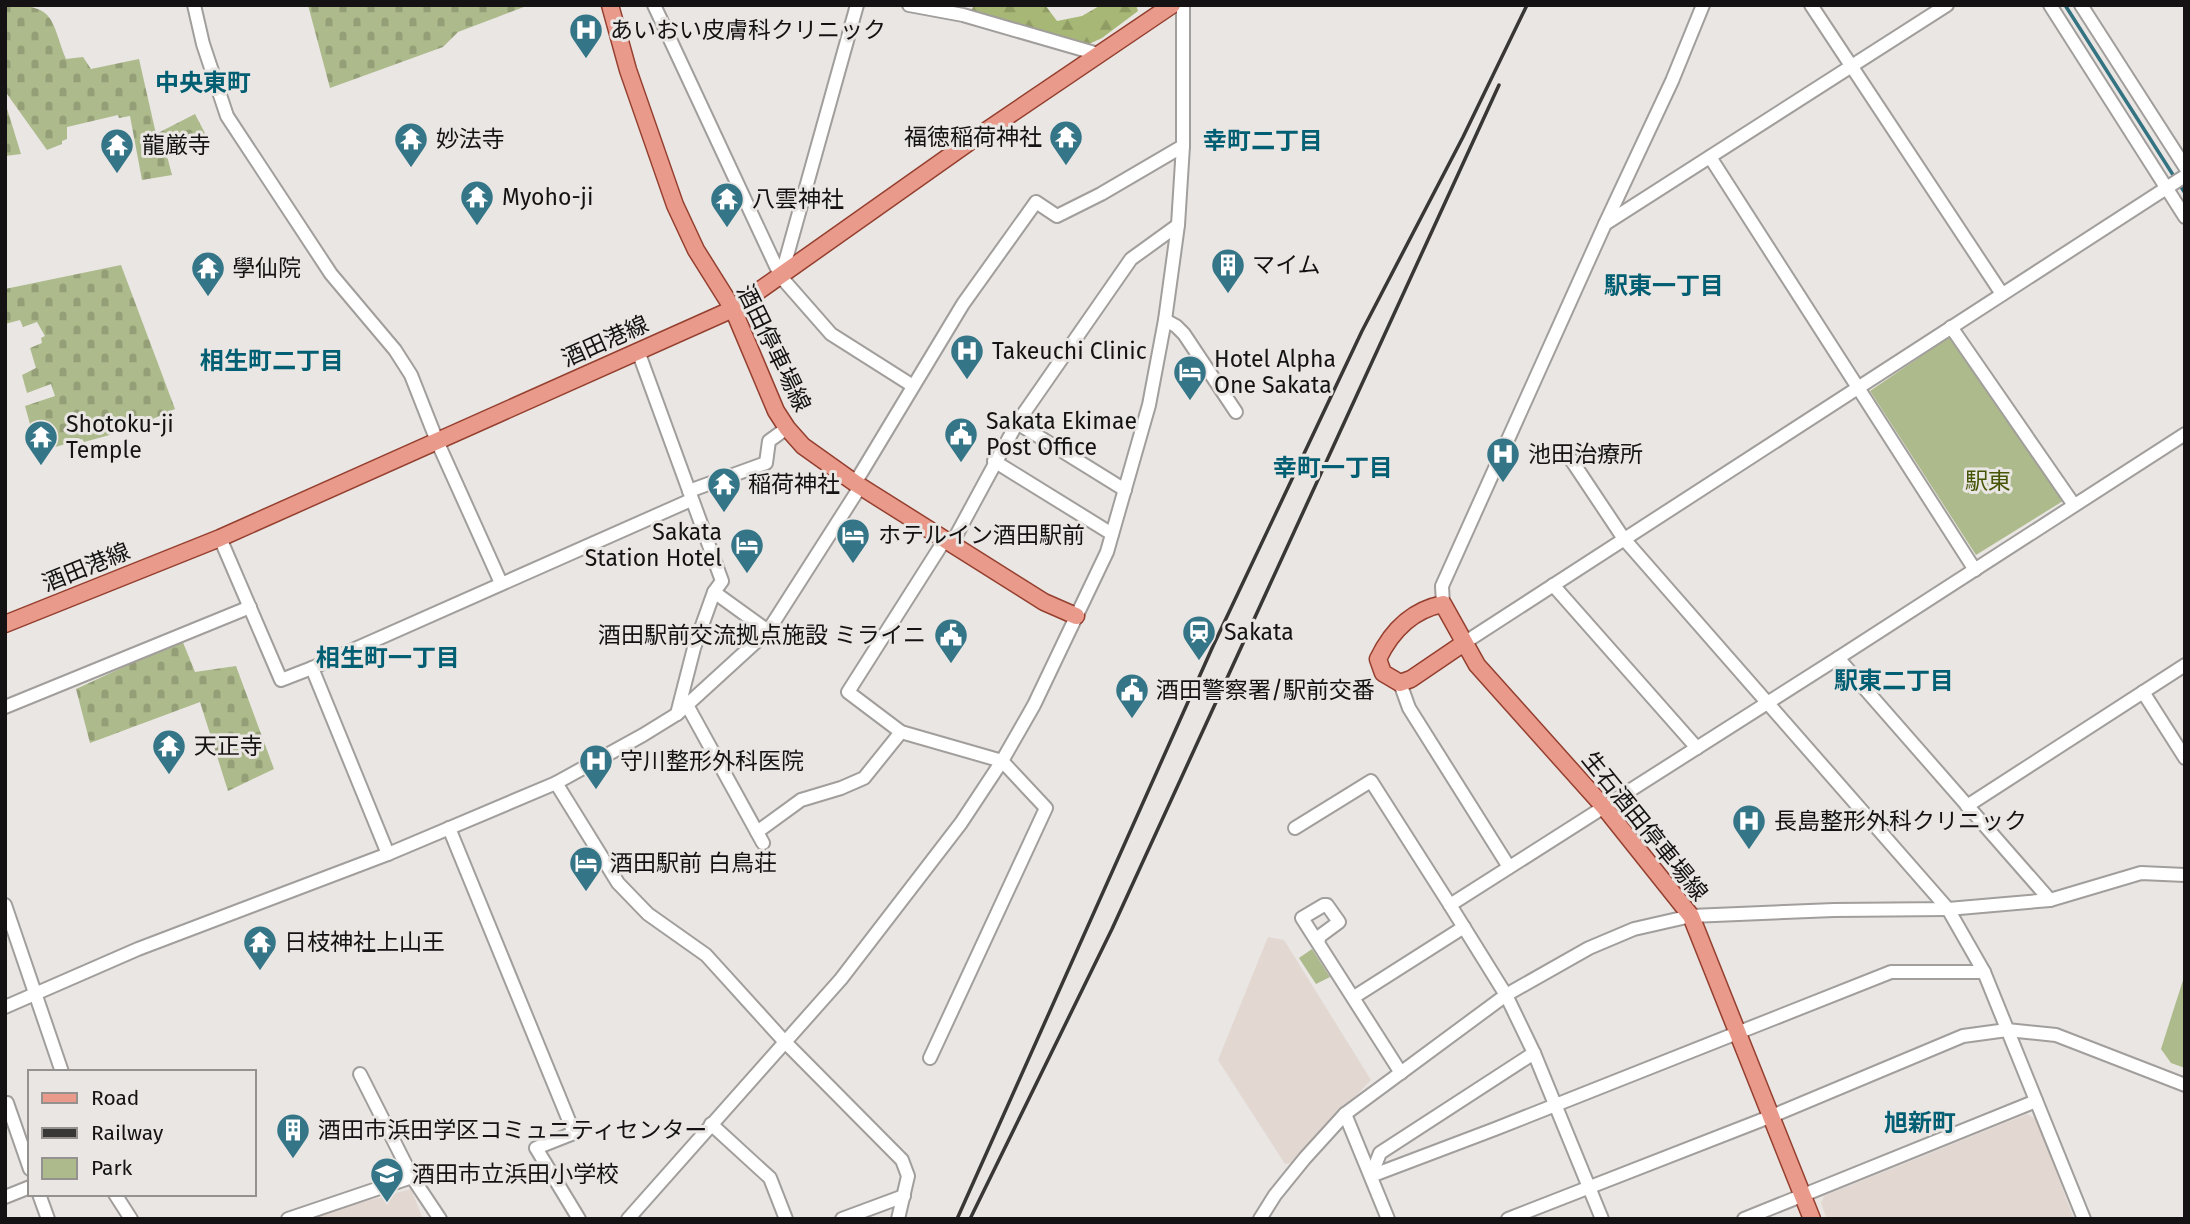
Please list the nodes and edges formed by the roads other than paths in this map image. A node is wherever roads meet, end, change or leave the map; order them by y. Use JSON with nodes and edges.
{"nodes":[{"id":1,"x":194,"y":5,"type":"edge"},
{"id":2,"x":610,"y":5,"type":"edge"},
{"id":3,"x":654,"y":5,"type":"edge"},
{"id":4,"x":857,"y":5,"type":"edge"},
{"id":5,"x":909,"y":5,"type":"edge"},
{"id":6,"x":1172,"y":5,"type":"edge"},
{"id":7,"x":1183,"y":5,"type":"edge"},
{"id":8,"x":1703,"y":5,"type":"edge"},
{"id":9,"x":1811,"y":5,"type":"edge"},
{"id":10,"x":1947,"y":5,"type":"edge"},
{"id":11,"x":2050,"y":5,"type":"edge"},
{"id":12,"x":2081,"y":5,"type":"edge"},
{"id":13,"x":1098,"y":54,"type":"junction"},
{"id":14,"x":1851,"y":66,"type":"junction"},
{"id":15,"x":1183,"y":146,"type":"junction"},
{"id":16,"x":1710,"y":157,"type":"junction"},
{"id":17,"x":2185,"y":167,"type":"edge"},
{"id":18,"x":2185,"y":176,"type":"edge"},
{"id":19,"x":2166,"y":188,"type":"junction"},
{"id":20,"x":2185,"y":217,"type":"edge"},
{"id":21,"x":1605,"y":224,"type":"junction"},
{"id":22,"x":1178,"y":225,"type":"junction"},
{"id":23,"x":781,"y":277,"type":"junction"},
{"id":24,"x":2002,"y":294,"type":"junction"},
{"id":25,"x":733,"y":309,"type":"junction"},
{"id":26,"x":1165,"y":320,"type":"junction"},
{"id":27,"x":1951,"y":327,"type":"junction"},
{"id":28,"x":638,"y":351,"type":"junction"},
{"id":29,"x":913,"y":386,"type":"junction"},
{"id":30,"x":1857,"y":388,"type":"junction"},
{"id":31,"x":1236,"y":412,"type":"dead end"},
{"id":32,"x":1017,"y":423,"type":"junction"},
{"id":33,"x":787,"y":428,"type":"junction"},
{"id":34,"x":2185,"y":434,"type":"edge"},
{"id":35,"x":437,"y":441,"type":"junction"},
{"id":36,"x":1570,"y":458,"type":"dead end"},
{"id":37,"x":995,"y":461,"type":"junction"},
{"id":38,"x":857,"y":485,"type":"junction"},
{"id":39,"x":1125,"y":490,"type":"junction"},
{"id":40,"x":690,"y":496,"type":"junction"},
{"id":41,"x":2074,"y":505,"type":"junction"},
{"id":42,"x":1112,"y":534,"type":"junction"},
{"id":43,"x":220,"y":538,"type":"junction"},
{"id":44,"x":1624,"y":539,"type":"junction"},
{"id":45,"x":947,"y":543,"type":"junction"},
{"id":46,"x":1975,"y":570,"type":"junction"},
{"id":47,"x":501,"y":583,"type":"junction"},
{"id":48,"x":1553,"y":585,"type":"junction"},
{"id":49,"x":714,"y":592,"type":"junction"},
{"id":50,"x":1443,"y":604,"type":"junction"},
{"id":51,"x":250,"y":607,"type":"junction"},
{"id":52,"x":1076,"y":616,"type":"junction"},
{"id":53,"x":5,"y":624,"type":"edge"},
{"id":54,"x":768,"y":631,"type":"junction"},
{"id":55,"x":1464,"y":643,"type":"junction"},
{"id":56,"x":1838,"y":658,"type":"junction"},
{"id":57,"x":2185,"y":665,"type":"edge"},
{"id":58,"x":312,"y":668,"type":"junction"},
{"id":59,"x":1400,"y":683,"type":"junction"},
{"id":60,"x":2143,"y":692,"type":"junction"},
{"id":61,"x":1768,"y":703,"type":"junction"},
{"id":62,"x":687,"y":705,"type":"junction"},
{"id":63,"x":5,"y":707,"type":"edge"},
{"id":64,"x":677,"y":714,"type":"junction"},
{"id":65,"x":901,"y":732,"type":"junction"},
{"id":66,"x":1697,"y":748,"type":"junction"},
{"id":67,"x":2185,"y":758,"type":"edge"},
{"id":68,"x":1002,"y":761,"type":"junction"},
{"id":69,"x":556,"y":783,"type":"junction"},
{"id":70,"x":1967,"y":806,"type":"junction"},
{"id":71,"x":1604,"y":807,"type":"junction"},
{"id":72,"x":449,"y":828,"type":"junction"},
{"id":73,"x":1295,"y":828,"type":"dead end"},
{"id":74,"x":388,"y":854,"type":"junction"},
{"id":75,"x":1509,"y":867,"type":"junction"},
{"id":76,"x":2185,"y":875,"type":"edge"},
{"id":77,"x":2050,"y":900,"type":"junction"},
{"id":78,"x":5,"y":905,"type":"edge"},
{"id":79,"x":1450,"y":905,"type":"junction"},
{"id":80,"x":1948,"y":909,"type":"junction"},
{"id":81,"x":1691,"y":916,"type":"junction"},
{"id":82,"x":1464,"y":927,"type":"junction"},
{"id":83,"x":1318,"y":942,"type":"dead end"},
{"id":84,"x":1984,"y":972,"type":"junction"},
{"id":85,"x":36,"y":995,"type":"junction"},
{"id":86,"x":1506,"y":995,"type":"junction"},
{"id":87,"x":1353,"y":997,"type":"junction"},
{"id":88,"x":5,"y":1007,"type":"edge"},
{"id":89,"x":2007,"y":1030,"type":"junction"},
{"id":90,"x":1738,"y":1032,"type":"junction"},
{"id":91,"x":784,"y":1041,"type":"junction"},
{"id":92,"x":1534,"y":1053,"type":"junction"},
{"id":93,"x":930,"y":1058,"type":"dead end"},
{"id":94,"x":61,"y":1070,"type":"edge"},
{"id":95,"x":1401,"y":1073,"type":"junction"},
{"id":96,"x":360,"y":1074,"type":"dead end"},
{"id":97,"x":2185,"y":1085,"type":"edge"},
{"id":98,"x":2036,"y":1101,"type":"junction"},
{"id":99,"x":5,"y":1104,"type":"edge"},
{"id":100,"x":1556,"y":1104,"type":"junction"},
{"id":101,"x":1345,"y":1114,"type":"junction"},
{"id":102,"x":1772,"y":1116,"type":"junction"},
{"id":103,"x":711,"y":1124,"type":"junction"},
{"id":104,"x":28,"y":1163,"type":"edge"},
{"id":105,"x":1371,"y":1176,"type":"junction"},
{"id":106,"x":412,"y":1177,"type":"junction"},
{"id":107,"x":1590,"y":1187,"type":"junction"},
{"id":108,"x":28,"y":1188,"type":"edge"},
{"id":109,"x":1804,"y":1195,"type":"junction"},
{"id":110,"x":40,"y":1196,"type":"edge"},
{"id":111,"x":116,"y":1196,"type":"edge"},
{"id":112,"x":904,"y":1196,"type":"junction"},
{"id":113,"x":5,"y":1197,"type":"edge"},
{"id":114,"x":48,"y":1219,"type":"edge"},
{"id":115,"x":131,"y":1219,"type":"edge"},
{"id":116,"x":288,"y":1219,"type":"edge"},
{"id":117,"x":440,"y":1219,"type":"edge"},
{"id":118,"x":579,"y":1219,"type":"edge"},
{"id":119,"x":628,"y":1219,"type":"edge"},
{"id":120,"x":786,"y":1219,"type":"edge"},
{"id":121,"x":842,"y":1219,"type":"edge"},
{"id":122,"x":898,"y":1219,"type":"edge"},
{"id":123,"x":1260,"y":1219,"type":"edge"},
{"id":124,"x":1388,"y":1219,"type":"edge"},
{"id":125,"x":1508,"y":1219,"type":"edge"},
{"id":126,"x":1602,"y":1219,"type":"edge"},
{"id":127,"x":1744,"y":1219,"type":"edge"},
{"id":128,"x":1812,"y":1219,"type":"edge"},
{"id":129,"x":2084,"y":1219,"type":"edge"}],
"edges":[{"from":1,"to":35,"type":"street"},
{"from":2,"to":25,"type":"main road","name":"酒田停車場線"},
{"from":3,"to":23,"type":"street"},
{"from":4,"to":23,"type":"street"},
{"from":5,"to":13,"type":"street"},
{"from":6,"to":13,"type":"main road","name":"酒田港線"},
{"from":7,"to":15,"type":"street"},
{"from":8,"to":21,"type":"street"},
{"from":9,"to":14,"type":"street"},
{"from":10,"to":14,"type":"street"},
{"from":11,"to":19,"type":"street"},
{"from":12,"to":17,"type":"street"},
{"from":13,"to":23,"type":"main road","name":"酒田港線"},
{"from":14,"to":16,"type":"street"},
{"from":14,"to":24,"type":"street"},
{"from":15,"to":22,"type":"street"},
{"from":15,"to":29,"type":"street"},
{"from":16,"to":21,"type":"street"},
{"from":16,"to":30,"type":"street"},
{"from":18,"to":19,"type":"street"},
{"from":19,"to":20,"type":"street"},
{"from":19,"to":24,"type":"street"},
{"from":21,"to":50,"type":"street"},
{"from":22,"to":26,"type":"street"},
{"from":22,"to":32,"type":"street"},
{"from":23,"to":25,"type":"main road","name":"酒田港線"},
{"from":23,"to":29,"type":"street"},
{"from":24,"to":27,"type":"street"},
{"from":25,"to":28,"type":"main road","name":"酒田港線"},
{"from":25,"to":33,"type":"main road","name":"酒田停車場線"},
{"from":26,"to":31,"type":"street"},
{"from":26,"to":39,"type":"street"},
{"from":27,"to":30,"type":"street"},
{"from":27,"to":41,"type":"street"},
{"from":28,"to":35,"type":"main road","name":"酒田港線"},
{"from":28,"to":40,"type":"street"},
{"from":29,"to":38,"type":"street"},
{"from":30,"to":44,"type":"street"},
{"from":30,"to":46,"type":"street"},
{"from":32,"to":37,"type":"street"},
{"from":32,"to":39,"type":"street"},
{"from":33,"to":38,"type":"main road","name":"酒田停車場線"},
{"from":33,"to":40,"type":"street"},
{"from":34,"to":41,"type":"street"},
{"from":35,"to":43,"type":"main road","name":"酒田港線"},
{"from":35,"to":47,"type":"street"},
{"from":36,"to":44,"type":"street"},
{"from":37,"to":42,"type":"street"},
{"from":37,"to":45,"type":"street"},
{"from":38,"to":45,"type":"main road","name":"酒田停車場線"},
{"from":38,"to":54,"type":"street"},
{"from":39,"to":42,"type":"street"},
{"from":40,"to":47,"type":"street"},
{"from":40,"to":49,"type":"street"},
{"from":41,"to":46,"type":"street"},
{"from":42,"to":52,"type":"street"},
{"from":43,"to":51,"type":"street"},
{"from":43,"to":53,"type":"main road","name":"酒田港線"},
{"from":44,"to":48,"type":"street"},
{"from":44,"to":61,"type":"street"},
{"from":45,"to":52,"type":"main road","name":"酒田停車場線"},
{"from":45,"to":65,"type":"street"},
{"from":46,"to":56,"type":"street"},
{"from":47,"to":58,"type":"street"},
{"from":48,"to":55,"type":"street"},
{"from":48,"to":66,"type":"street"},
{"from":49,"to":54,"type":"street"},
{"from":49,"to":64,"type":"street"},
{"from":50,"to":55,"type":"main road","name":"生石酒田停車場線"},
{"from":50,"to":59,"type":"main road"},
{"from":51,"to":58,"type":"street"},
{"from":51,"to":63,"type":"street"},
{"from":52,"to":68,"type":"street"},
{"from":54,"to":62,"type":"street"},
{"from":55,"to":59,"type":"main road"},
{"from":55,"to":71,"type":"main road","name":"生石酒田停車場線"},
{"from":56,"to":61,"type":"street"},
{"from":56,"to":70,"type":"street"},
{"from":57,"to":60,"type":"street"},
{"from":58,"to":74,"type":"street"},
{"from":59,"to":75,"type":"street"},
{"from":60,"to":67,"type":"street"},
{"from":60,"to":70,"type":"street"},
{"from":61,"to":66,"type":"street"},
{"from":61,"to":80,"type":"street"},
{"from":62,"to":64,"type":"street"},
{"from":62,"to":65,"type":"street"},
{"from":64,"to":69,"type":"street"},
{"from":65,"to":68,"type":"street"},
{"from":66,"to":71,"type":"street"},
{"from":68,"to":91,"type":"street"},
{"from":68,"to":93,"type":"street"},
{"from":69,"to":72,"type":"street"},
{"from":69,"to":91,"type":"street"},
{"from":70,"to":77,"type":"street"},
{"from":71,"to":75,"type":"street"},
{"from":71,"to":81,"type":"main road","name":"生石酒田停車場線"},
{"from":72,"to":74,"type":"street"},
{"from":72,"to":118,"type":"street"},
{"from":73,"to":79,"type":"street"},
{"from":74,"to":85,"type":"street"},
{"from":75,"to":79,"type":"street"},
{"from":76,"to":77,"type":"street"},
{"from":77,"to":80,"type":"street"},
{"from":78,"to":85,"type":"street"},
{"from":79,"to":82,"type":"street"},
{"from":80,"to":81,"type":"street"},
{"from":80,"to":84,"type":"street"},
{"from":81,"to":86,"type":"street"},
{"from":81,"to":90,"type":"main road","name":"生石酒田停車場線"},
{"from":82,"to":86,"type":"street"},
{"from":82,"to":87,"type":"street"},
{"from":83,"to":87,"type":"street"},
{"from":84,"to":89,"type":"street"},
{"from":84,"to":90,"type":"street"},
{"from":85,"to":88,"type":"street"},
{"from":85,"to":94,"type":"street"},
{"from":86,"to":92,"type":"street"},
{"from":86,"to":95,"type":"street"},
{"from":87,"to":95,"type":"street"},
{"from":89,"to":97,"type":"street"},
{"from":89,"to":98,"type":"street"},
{"from":89,"to":102,"type":"street"},
{"from":90,"to":100,"type":"street"},
{"from":90,"to":102,"type":"main road","name":"生石酒田停車場線"},
{"from":91,"to":103,"type":"street"},
{"from":91,"to":112,"type":"street"},
{"from":92,"to":100,"type":"street"},
{"from":92,"to":105,"type":"street"},
{"from":95,"to":101,"type":"street"},
{"from":96,"to":106,"type":"street"},
{"from":98,"to":109,"type":"street"},
{"from":98,"to":129,"type":"street"},
{"from":99,"to":104,"type":"street"},
{"from":100,"to":105,"type":"street"},
{"from":100,"to":107,"type":"street"},
{"from":101,"to":105,"type":"street"},
{"from":101,"to":123,"type":"street"},
{"from":102,"to":107,"type":"street"},
{"from":102,"to":109,"type":"main road","name":"生石酒田停車場線"},
{"from":103,"to":119,"type":"street"},
{"from":103,"to":120,"type":"street"},
{"from":105,"to":124,"type":"street"},
{"from":106,"to":116,"type":"street"},
{"from":106,"to":117,"type":"street"},
{"from":107,"to":125,"type":"street"},
{"from":107,"to":126,"type":"street"},
{"from":108,"to":113,"type":"street"},
{"from":109,"to":127,"type":"street"},
{"from":109,"to":128,"type":"main road","name":"生石酒田停車場線"},
{"from":110,"to":114,"type":"street"},
{"from":111,"to":115,"type":"street"},
{"from":112,"to":121,"type":"street"},
{"from":112,"to":122,"type":"street"}]}
